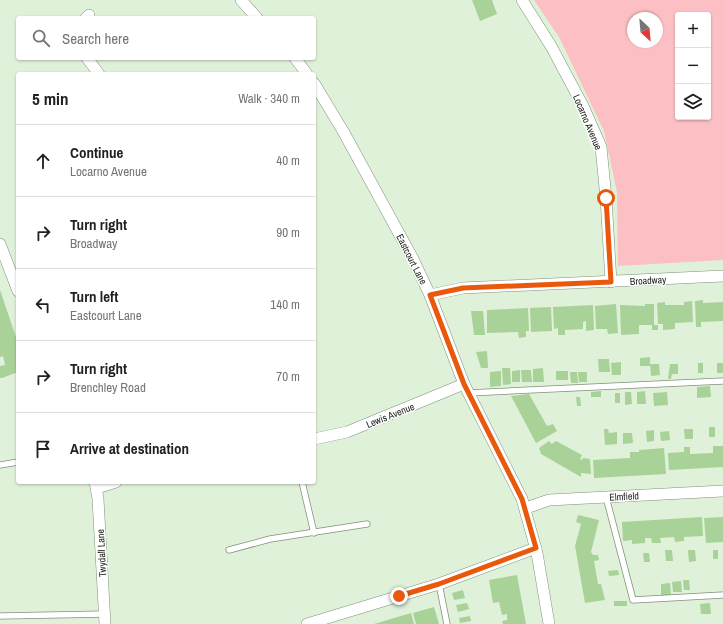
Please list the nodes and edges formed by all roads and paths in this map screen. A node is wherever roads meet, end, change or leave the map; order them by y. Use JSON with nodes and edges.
{"nodes":[{"id":1,"x":241,"y":0,"type":"edge"},
{"id":2,"x":522,"y":0,"type":"edge"},
{"id":3,"x":255,"y":16,"type":"edge"},
{"id":4,"x":88,"y":60,"type":"edge"},
{"id":5,"x":296,"y":60,"type":"edge"},
{"id":6,"x":98,"y":72,"type":"edge"},
{"id":7,"x":306,"y":72,"type":"edge"},
{"id":8,"x":316,"y":86,"type":"edge"},
{"id":9,"x":0,"y":244,"type":"edge"},
{"id":10,"x":4,"y":267,"type":"edge"},
{"id":11,"x":723,"y":276,"type":"edge"},
{"id":12,"x":611,"y":282,"type":"junction"},
{"id":13,"x":16,"y":288,"type":"edge"},
{"id":14,"x":430,"y":295,"type":"junction"},
{"id":15,"x":723,"y":381,"type":"edge"},
{"id":16,"x":466,"y":388,"type":"junction"},
{"id":17,"x":316,"y":439,"type":"edge"},
{"id":18,"x":16,"y":462,"type":"edge"},
{"id":19,"x":0,"y":465,"type":"edge"},
{"id":20,"x":302,"y":484,"type":"edge"},
{"id":21,"x":96,"y":485,"type":"edge"},
{"id":22,"x":723,"y":491,"type":"edge"},
{"id":23,"x":606,"y":497,"type":"junction"},
{"id":24,"x":526,"y":508,"type":"junction"},
{"id":25,"x":367,"y":524,"type":"dead end"},
{"id":26,"x":314,"y":534,"type":"junction"},
{"id":27,"x":536,"y":548,"type":"junction"},
{"id":28,"x":228,"y":550,"type":"dead end"},
{"id":29,"x":439,"y":584,"type":"junction"},
{"id":30,"x":723,"y":595,"type":"edge"},
{"id":31,"x":0,"y":616,"type":"edge"},
{"id":32,"x":105,"y":619,"type":"edge"},
{"id":33,"x":307,"y":624,"type":"edge"},
{"id":34,"x":447,"y":624,"type":"edge"},
{"id":35,"x":549,"y":624,"type":"edge"}],
"edges":[{"from":1,"to":3,"type":"street"},
{"from":2,"to":12,"type":"street","name":"Locarno Avenue"},
{"from":4,"to":6,"type":"street"},
{"from":5,"to":7,"type":"street"},
{"from":8,"to":14,"type":"street","name":"Eastcourt Lane"},
{"from":9,"to":10,"type":"street"},
{"from":10,"to":13,"type":"street"},
{"from":11,"to":12,"type":"street","name":"Broadway"},
{"from":12,"to":14,"type":"street","name":"Broadway"},
{"from":14,"to":16,"type":"street","name":"Eastcourt Lane"},
{"from":15,"to":16,"type":"lane"},
{"from":16,"to":17,"type":"street","name":"Lewis Avenue"},
{"from":16,"to":24,"type":"street","name":"Eastcourt Lane"},
{"from":18,"to":19,"type":"lane"},
{"from":20,"to":26,"type":"lane"},
{"from":21,"to":32,"type":"street","name":"Twydall Lane"},
{"from":22,"to":23,"type":"street","name":"Elmfield"},
{"from":23,"to":24,"type":"street","name":"Elmfield"},
{"from":23,"to":30,"type":"lane"},
{"from":24,"to":27,"type":"street","name":"Eastcourt Lane"},
{"from":25,"to":26,"type":"lane"},
{"from":26,"to":28,"type":"lane"},
{"from":27,"to":29,"type":"street"},
{"from":27,"to":35,"type":"street","name":"Eastcourt Lane"},
{"from":29,"to":33,"type":"street"},
{"from":29,"to":34,"type":"lane"},
{"from":31,"to":32,"type":"lane"}]}
